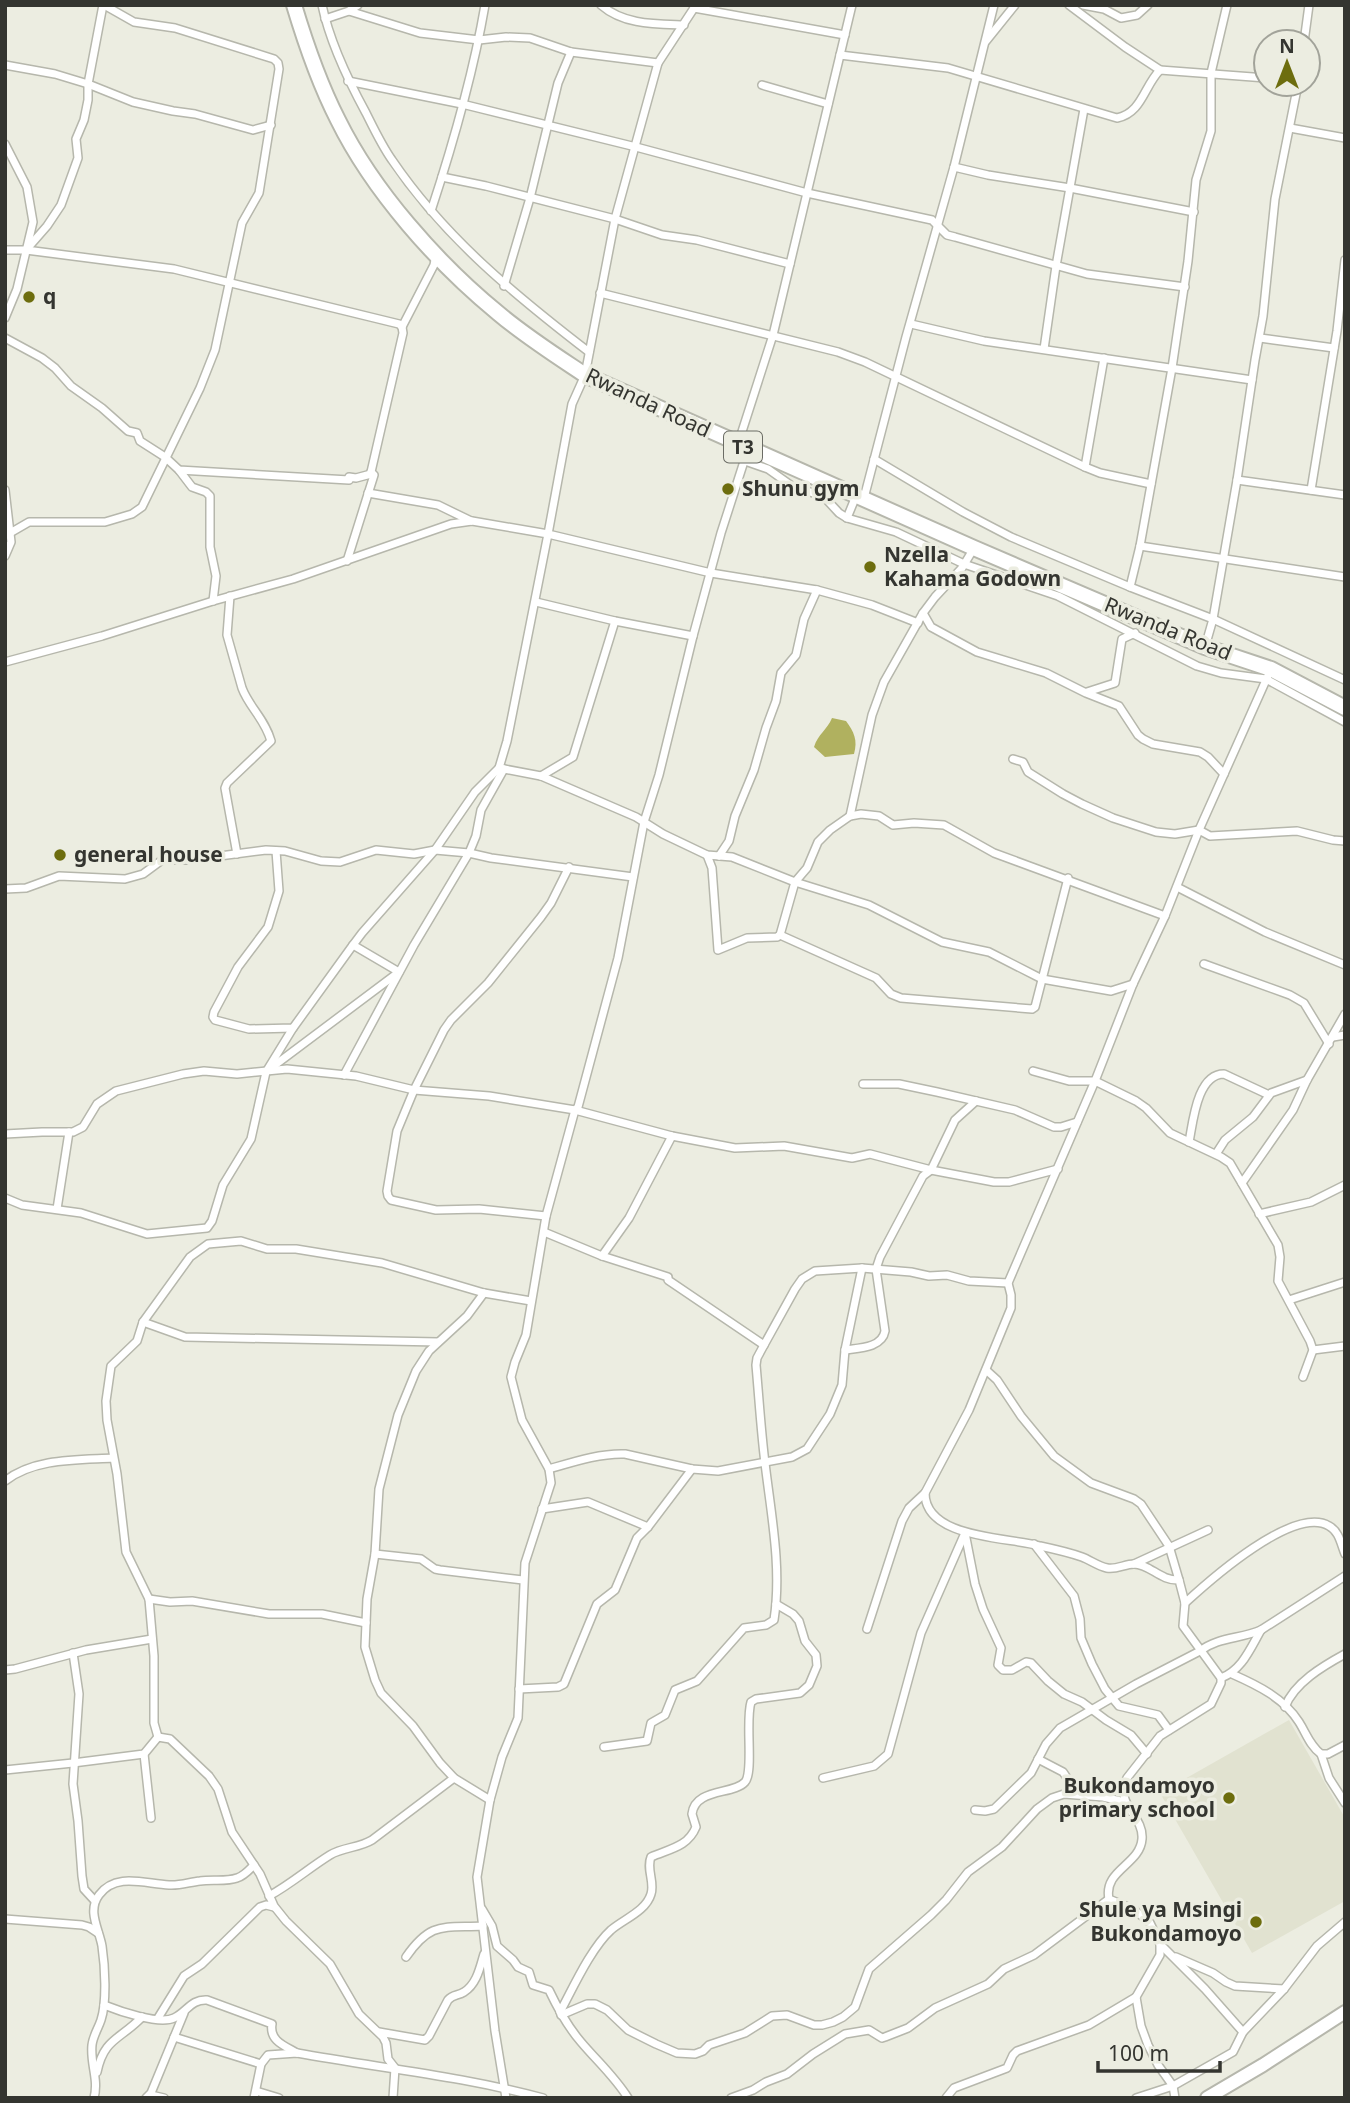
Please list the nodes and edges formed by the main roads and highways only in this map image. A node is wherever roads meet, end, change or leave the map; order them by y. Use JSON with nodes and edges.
{"nodes":[{"id":1,"x":294,"y":5,"type":"edge"},
{"id":2,"x":1341,"y":704,"type":"edge"},
{"id":3,"x":1345,"y":2012,"type":"edge"},
{"id":4,"x":1208,"y":2098,"type":"edge"}],
"edges":[{"from":1,"to":2,"type":"highway","name":"Rwanda Road","number":"T3"},
{"from":3,"to":4,"type":"main road"}]}
